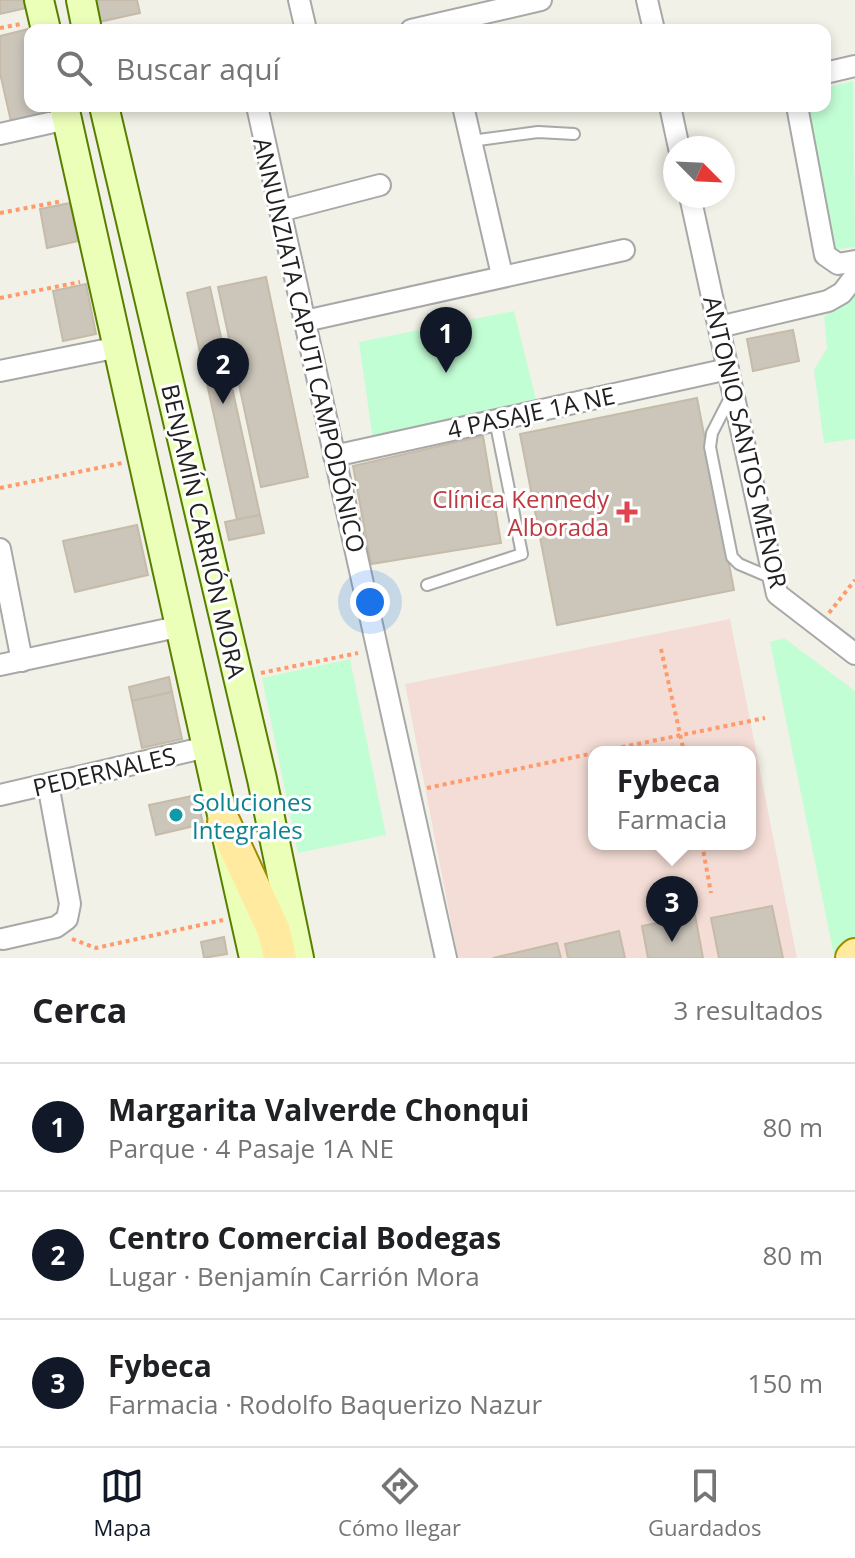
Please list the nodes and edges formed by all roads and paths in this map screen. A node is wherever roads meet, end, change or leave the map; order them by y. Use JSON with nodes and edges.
{"nodes":[{"id":1,"x":81,"y":0,"type":"edge"},
{"id":2,"x":299,"y":0,"type":"edge"},
{"id":3,"x":541,"y":0,"type":"edge"},
{"id":4,"x":647,"y":0,"type":"edge"},
{"id":5,"x":507,"y":4,"type":"edge"},
{"id":6,"x":38,"y":18,"type":"edge"},
{"id":7,"x":86,"y":24,"type":"edge"},
{"id":8,"x":305,"y":24,"type":"edge"},
{"id":9,"x":451,"y":24,"type":"edge"},
{"id":10,"x":653,"y":24,"type":"edge"},
{"id":11,"x":0,"y":28,"type":"edge"},
{"id":12,"x":855,"y":66,"type":"edge"},
{"id":13,"x":831,"y":72,"type":"edge"},
{"id":14,"x":66,"y":112,"type":"edge"},
{"id":15,"x":105,"y":112,"type":"edge"},
{"id":16,"x":258,"y":112,"type":"edge"},
{"id":17,"x":464,"y":112,"type":"edge"},
{"id":18,"x":671,"y":112,"type":"edge"},
{"id":19,"x":798,"y":112,"type":"edge"},
{"id":20,"x":0,"y":134,"type":"edge"},
{"id":21,"x":574,"y":134,"type":"dead end"},
{"id":22,"x":676,"y":136,"type":"edge"},
{"id":23,"x":471,"y":141,"type":"junction"},
{"id":24,"x":380,"y":185,"type":"dead end"},
{"id":25,"x":85,"y":196,"type":"junction"},
{"id":26,"x":693,"y":208,"type":"edge"},
{"id":27,"x":280,"y":211,"type":"junction"},
{"id":28,"x":0,"y":213,"type":"edge"},
{"id":29,"x":624,"y":250,"type":"dead end"},
{"id":30,"x":855,"y":261,"type":"edge"},
{"id":31,"x":502,"y":275,"type":"junction"},
{"id":32,"x":855,"y":276,"type":"edge"},
{"id":33,"x":103,"y":277,"type":"junction"},
{"id":34,"x":0,"y":298,"type":"edge"},
{"id":35,"x":305,"y":321,"type":"junction"},
{"id":36,"x":719,"y":327,"type":"junction"},
{"id":37,"x":119,"y":347,"type":"junction"},
{"id":38,"x":728,"y":369,"type":"junction"},
{"id":39,"x":0,"y":371,"type":"edge"},
{"id":40,"x":733,"y":391,"type":"junction"},
{"id":41,"x":495,"y":420,"type":"junction"},
{"id":42,"x":334,"y":456,"type":"junction"},
{"id":43,"x":144,"y":459,"type":"junction"},
{"id":44,"x":0,"y":488,"type":"edge"},
{"id":45,"x":0,"y":549,"type":"edge"},
{"id":46,"x":774,"y":578,"type":"junction"},
{"id":47,"x":855,"y":580,"type":"edge"},
{"id":48,"x":427,"y":585,"type":"dead end"},
{"id":49,"x":182,"y":626,"type":"junction"},
{"id":50,"x":819,"y":627,"type":"junction"},
{"id":51,"x":378,"y":649,"type":"junction"},
{"id":52,"x":661,"y":649,"type":"dead end"},
{"id":53,"x":855,"y":654,"type":"edge"},
{"id":54,"x":22,"y":661,"type":"junction"},
{"id":55,"x":0,"y":665,"type":"edge"},
{"id":56,"x":192,"y":673,"type":"junction"},
{"id":57,"x":239,"y":678,"type":"junction"},
{"id":58,"x":765,"y":718,"type":"dead end"},
{"id":59,"x":681,"y":735,"type":"junction"},
{"id":60,"x":626,"y":746,"type":"edge"},
{"id":61,"x":683,"y":746,"type":"edge"},
{"id":62,"x":207,"y":747,"type":"junction"},
{"id":63,"x":588,"y":754,"type":"edge"},
{"id":64,"x":262,"y":779,"type":"junction"},
{"id":65,"x":48,"y":784,"type":"junction"},
{"id":66,"x":409,"y":792,"type":"junction"},
{"id":67,"x":0,"y":795,"type":"edge"},
{"id":68,"x":224,"y":823,"type":"junction"},
{"id":69,"x":703,"y":850,"type":"edge"},
{"id":70,"x":711,"y":893,"type":"dead end"},
{"id":71,"x":245,"y":915,"type":"junction"},
{"id":72,"x":56,"y":927,"type":"junction"},
{"id":73,"x":3,"y":939,"type":"dead end"},
{"id":74,"x":254,"y":958,"type":"edge"},
{"id":75,"x":280,"y":958,"type":"edge"},
{"id":76,"x":299,"y":958,"type":"edge"},
{"id":77,"x":446,"y":958,"type":"edge"}],
"edges":[{"from":1,"to":7,"type":"main road"},
{"from":2,"to":8,"type":"street"},
{"from":3,"to":5,"type":"street"},
{"from":4,"to":10,"type":"street"},
{"from":5,"to":9,"type":"street"},
{"from":6,"to":11,"type":"path"},
{"from":12,"to":13,"type":"street"},
{"from":14,"to":20,"type":"street"},
{"from":14,"to":25,"type":"main road","name":"BENJAMÍN CARRIÓN MORA"},
{"from":15,"to":57,"type":"main road","name":"BENJAMÍN CARRIÓN MORA"},
{"from":16,"to":27,"type":"street","name":"ANNUNZIATA CAPUTI CAMPODÓNICO"},
{"from":17,"to":23,"type":"street"},
{"from":18,"to":22,"type":"street"},
{"from":19,"to":30,"type":"street"},
{"from":21,"to":23,"type":"lane"},
{"from":23,"to":31,"type":"street"},
{"from":24,"to":27,"type":"street"},
{"from":25,"to":28,"type":"path"},
{"from":25,"to":33,"type":"main road","name":"BENJAMÍN CARRIÓN MORA"},
{"from":26,"to":36,"type":"street","name":"ANTONIO SANTOS MENOR"},
{"from":27,"to":35,"type":"street","name":"ANNUNZIATA CAPUTI CAMPODÓNICO"},
{"from":29,"to":31,"type":"street"},
{"from":31,"to":35,"type":"street"},
{"from":32,"to":36,"type":"street"},
{"from":33,"to":34,"type":"path"},
{"from":33,"to":37,"type":"main road","name":"BENJAMÍN CARRIÓN MORA"},
{"from":35,"to":42,"type":"street","name":"ANNUNZIATA CAPUTI CAMPODÓNICO"},
{"from":36,"to":38,"type":"street","name":"ANTONIO SANTOS MENOR"},
{"from":37,"to":39,"type":"street"},
{"from":37,"to":43,"type":"main road","name":"BENJAMÍN CARRIÓN MORA"},
{"from":38,"to":40,"type":"street","name":"ANTONIO SANTOS MENOR"},
{"from":38,"to":41,"type":"street","name":"4 PASAJE 1A NE"},
{"from":40,"to":46,"type":"street","name":"ANTONIO SANTOS MENOR"},
{"from":40,"to":46,"type":"lane"},
{"from":41,"to":42,"type":"street","name":"4 PASAJE 1A NE"},
{"from":41,"to":48,"type":"lane"},
{"from":42,"to":51,"type":"street","name":"ANNUNZIATA CAPUTI CAMPODÓNICO"},
{"from":43,"to":44,"type":"path"},
{"from":43,"to":49,"type":"main road","name":"BENJAMÍN CARRIÓN MORA"},
{"from":45,"to":54,"type":"street"},
{"from":46,"to":50,"type":"street","name":"ANTONIO SANTOS MENOR"},
{"from":47,"to":50,"type":"path"},
{"from":49,"to":54,"type":"street"},
{"from":49,"to":56,"type":"main road","name":"BENJAMÍN CARRIÓN MORA"},
{"from":50,"to":53,"type":"street","name":"ANTONIO SANTOS MENOR"},
{"from":51,"to":57,"type":"path"},
{"from":51,"to":66,"type":"street","name":"ANNUNZIATA CAPUTI CAMPODÓNICO"},
{"from":52,"to":59,"type":"path"},
{"from":54,"to":55,"type":"street"},
{"from":56,"to":62,"type":"main road","name":"BENJAMÍN CARRIÓN MORA"},
{"from":56,"to":64,"type":"main road"},
{"from":57,"to":64,"type":"main road","name":"BENJAMÍN CARRIÓN MORA"},
{"from":58,"to":59,"type":"path"},
{"from":59,"to":60,"type":"path"},
{"from":59,"to":61,"type":"path"},
{"from":62,"to":65,"type":"street","name":"PEDERNALES"},
{"from":62,"to":68,"type":"main road","name":"BENJAMÍN CARRIÓN MORA"},
{"from":63,"to":66,"type":"path"},
{"from":64,"to":76,"type":"main road","name":"BENJAMÍN CARRIÓN MORA"},
{"from":65,"to":67,"type":"street","name":"PEDERNALES"},
{"from":65,"to":72,"type":"street"},
{"from":66,"to":77,"type":"street","name":"ANNUNZIATA CAPUTI CAMPODÓNICO"},
{"from":68,"to":71,"type":"main road","name":"BENJAMÍN CARRIÓN MORA"},
{"from":68,"to":75,"type":"main road"},
{"from":69,"to":70,"type":"path"},
{"from":71,"to":72,"type":"path"},
{"from":71,"to":74,"type":"main road","name":"BENJAMÍN CARRIÓN MORA"},
{"from":72,"to":73,"type":"street"}]}
